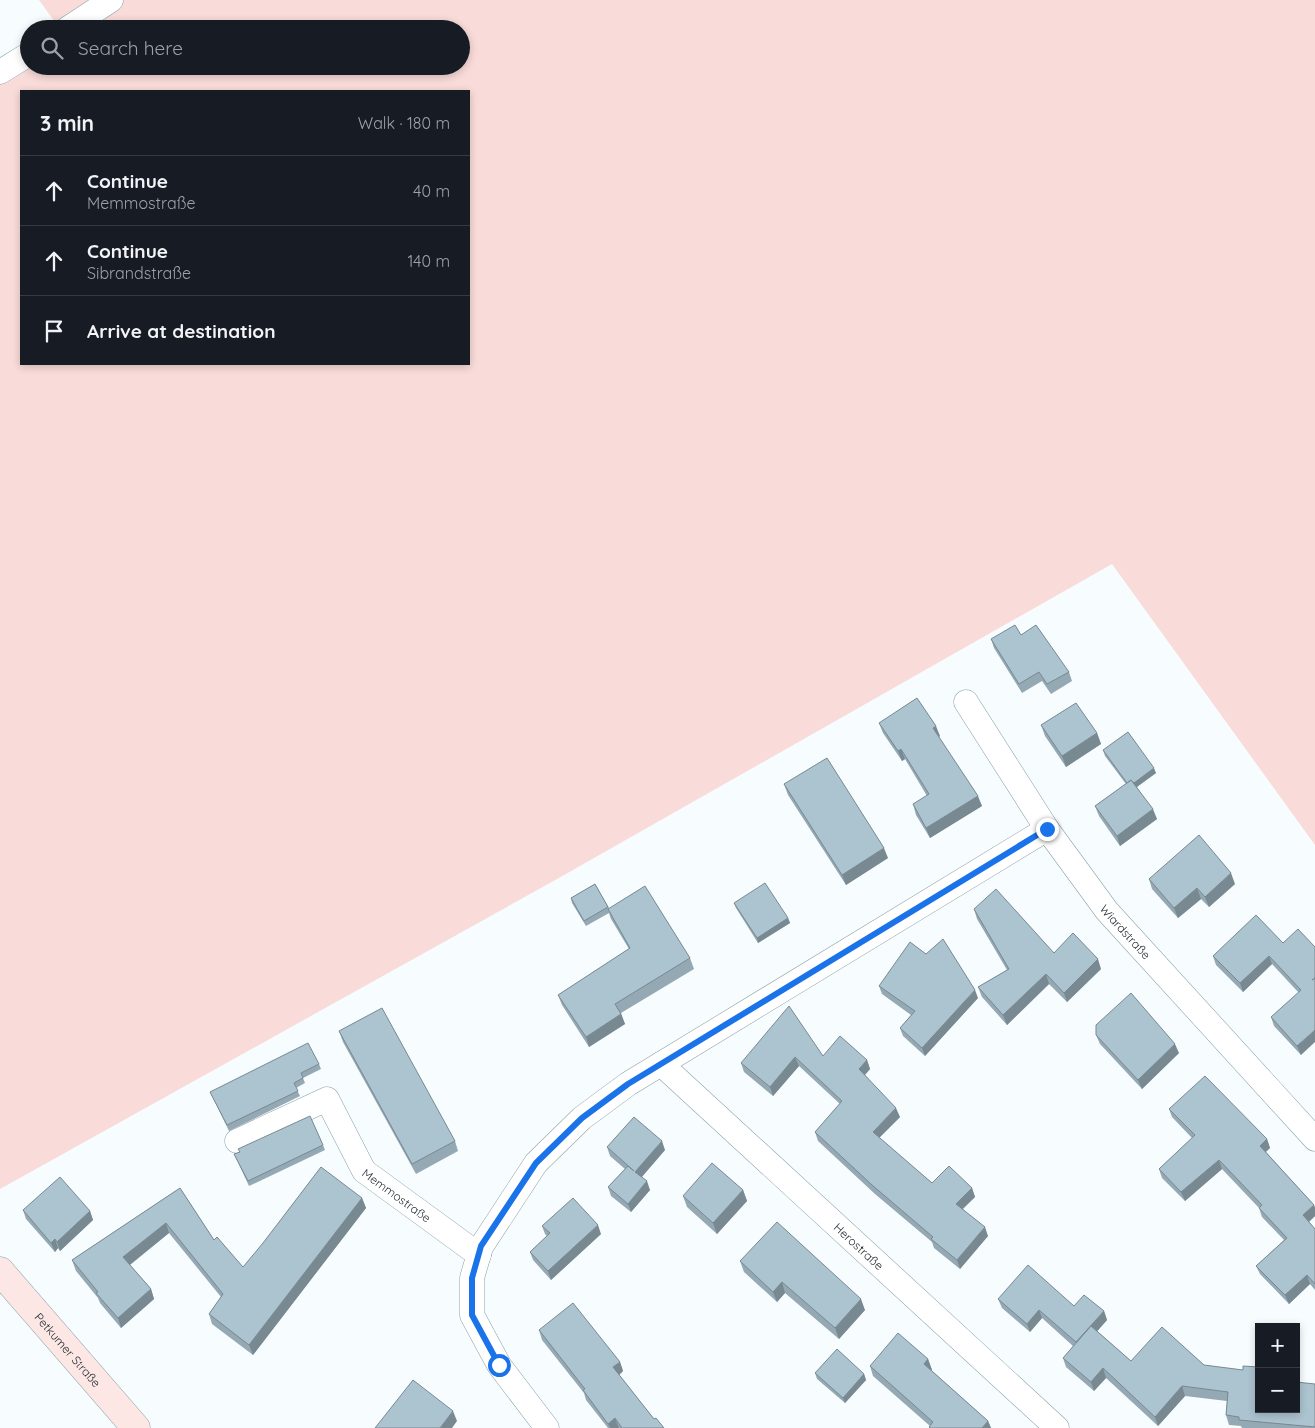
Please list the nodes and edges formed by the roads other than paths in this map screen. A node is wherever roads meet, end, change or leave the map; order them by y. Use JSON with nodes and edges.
{"nodes":[{"id":1,"x":111,"y":0,"type":"edge"},
{"id":2,"x":81,"y":20,"type":"edge"},
{"id":3,"x":20,"y":60,"type":"edge"},
{"id":4,"x":0,"y":72,"type":"edge"},
{"id":5,"x":966,"y":702,"type":"dead end"},
{"id":6,"x":1047,"y":829,"type":"junction"},
{"id":7,"x":661,"y":1064,"type":"junction"},
{"id":8,"x":1315,"y":1140,"type":"edge"},
{"id":9,"x":237,"y":1141,"type":"dead end"},
{"id":10,"x":479,"y":1255,"type":"junction"},
{"id":11,"x":0,"y":1271,"type":"edge"},
{"id":12,"x":136,"y":1428,"type":"edge"},
{"id":13,"x":547,"y":1428,"type":"edge"},
{"id":14,"x":1057,"y":1428,"type":"edge"}],
"edges":[{"from":1,"to":2,"type":"street"},
{"from":3,"to":4,"type":"street"},
{"from":5,"to":6,"type":"street","name":"Wiardstraße"},
{"from":6,"to":7,"type":"street"},
{"from":6,"to":8,"type":"street","name":"Wiardstraße"},
{"from":7,"to":10,"type":"street"},
{"from":7,"to":14,"type":"street","name":"Herostraße"},
{"from":9,"to":10,"type":"street","name":"Memmostraße"},
{"from":10,"to":13,"type":"street"},
{"from":11,"to":12,"type":"main road","name":"Petkumer Straße"}]}
